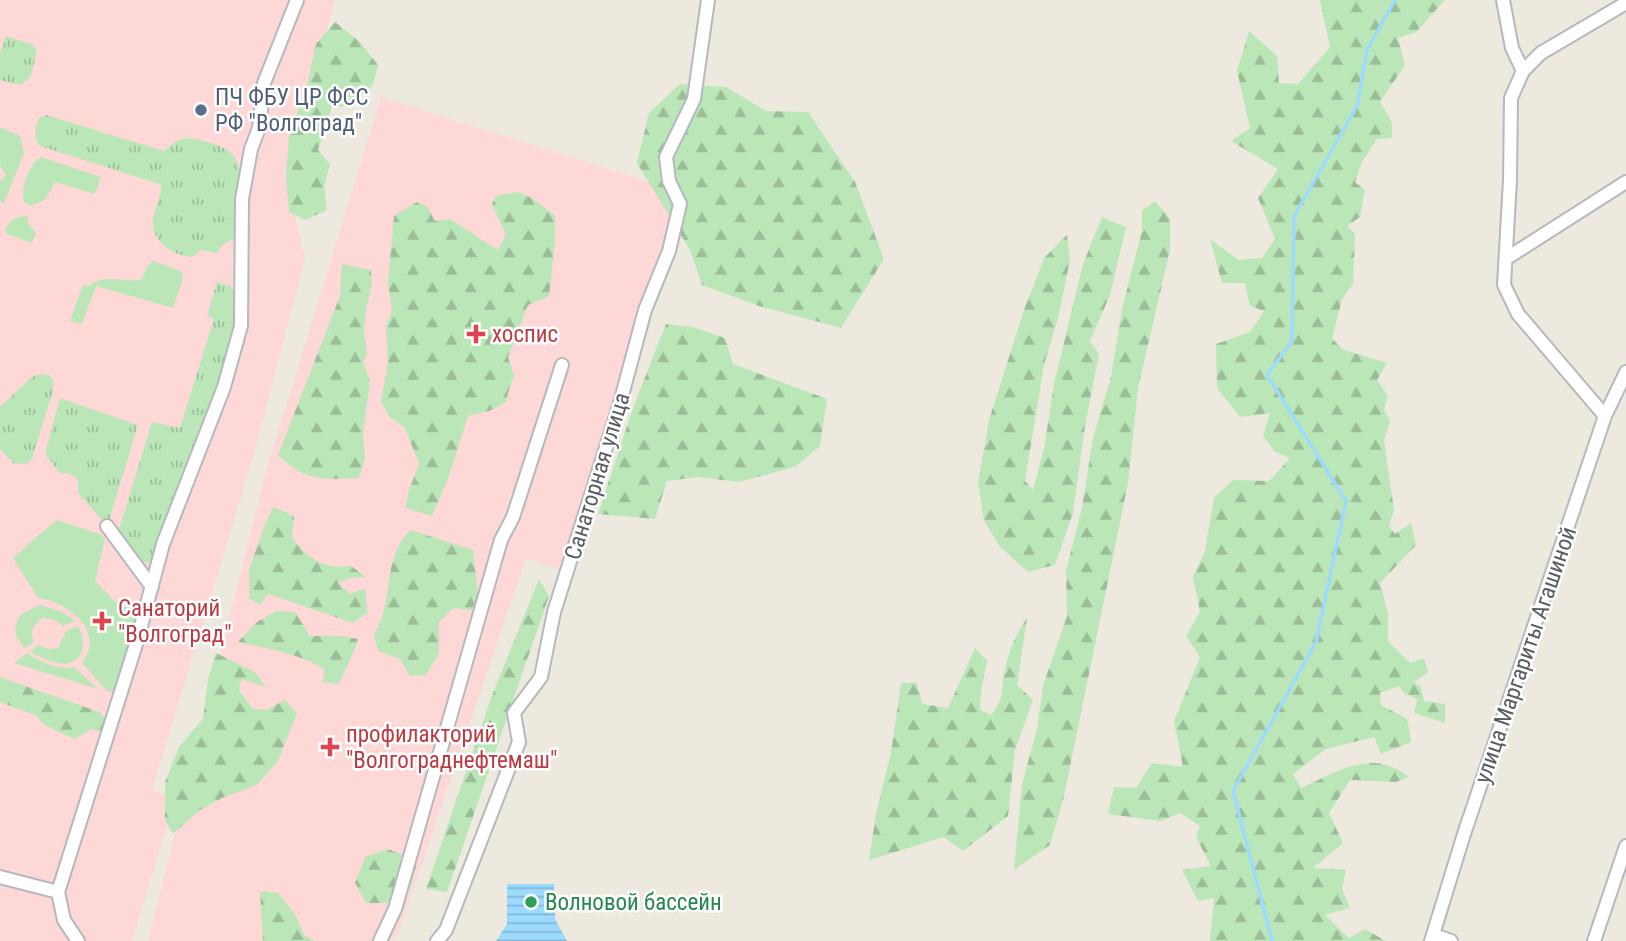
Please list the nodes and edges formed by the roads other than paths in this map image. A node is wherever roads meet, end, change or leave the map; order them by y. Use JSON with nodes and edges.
{"nodes":[{"id":1,"x":297,"y":0,"type":"edge"},
{"id":2,"x":708,"y":0,"type":"edge"},
{"id":3,"x":1503,"y":0,"type":"edge"},
{"id":4,"x":1626,"y":3,"type":"edge"},
{"id":5,"x":1523,"y":71,"type":"junction"},
{"id":6,"x":1626,"y":182,"type":"edge"},
{"id":7,"x":1507,"y":258,"type":"junction"},
{"id":8,"x":562,"y":365,"type":"dead end"},
{"id":9,"x":1626,"y":372,"type":"edge"},
{"id":10,"x":1605,"y":416,"type":"junction"},
{"id":11,"x":107,"y":526,"type":"dead end"},
{"id":12,"x":152,"y":587,"type":"junction"},
{"id":13,"x":1626,"y":846,"type":"edge"},
{"id":14,"x":0,"y":877,"type":"edge"},
{"id":15,"x":58,"y":892,"type":"junction"},
{"id":16,"x":1433,"y":938,"type":"edge"},
{"id":17,"x":78,"y":941,"type":"edge"},
{"id":18,"x":380,"y":941,"type":"edge"},
{"id":19,"x":437,"y":941,"type":"edge"},
{"id":20,"x":1451,"y":941,"type":"edge"},
{"id":21,"x":1594,"y":941,"type":"edge"}],
"edges":[{"from":1,"to":12,"type":"street"},
{"from":2,"to":19,"type":"street","name":"Санаторная улица"},
{"from":3,"to":5,"type":"street"},
{"from":4,"to":5,"type":"street"},
{"from":5,"to":7,"type":"street"},
{"from":6,"to":7,"type":"street"},
{"from":7,"to":10,"type":"street"},
{"from":8,"to":18,"type":"street"},
{"from":9,"to":10,"type":"street","name":"улица Маргариты Агашиной"},
{"from":10,"to":16,"type":"street","name":"улица Маргариты Агашиной"},
{"from":11,"to":12,"type":"street"},
{"from":12,"to":15,"type":"street"},
{"from":13,"to":21,"type":"street"},
{"from":14,"to":15,"type":"street"},
{"from":15,"to":17,"type":"street"},
{"from":16,"to":20,"type":"street"}]}
